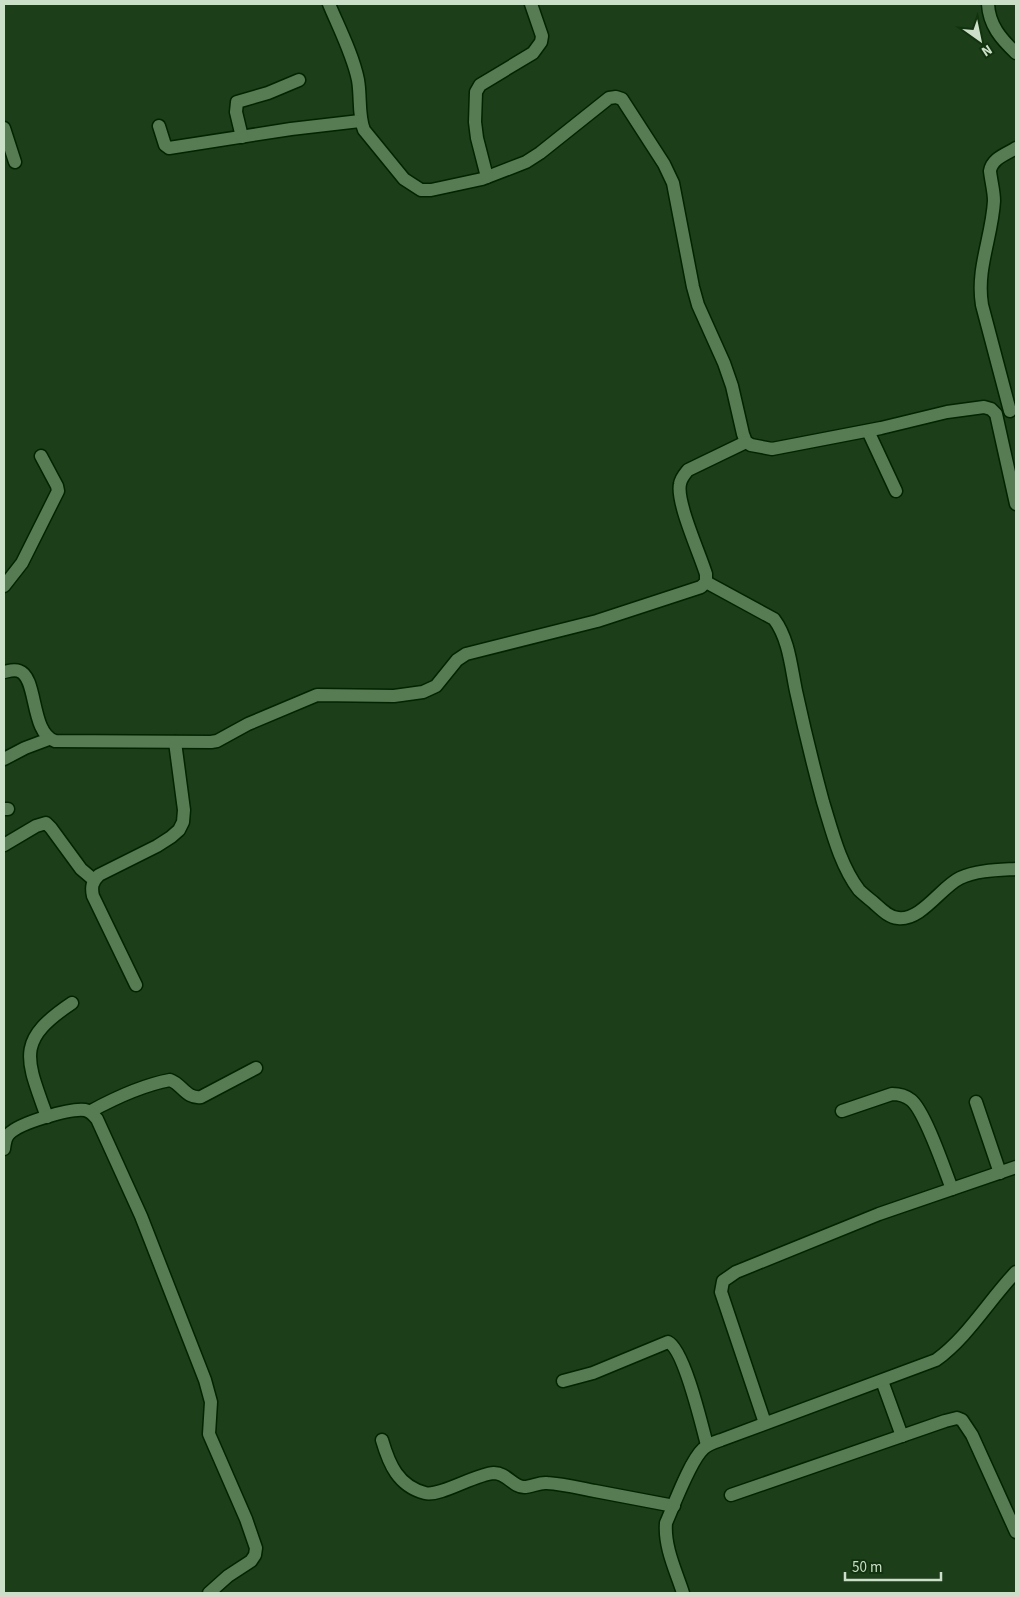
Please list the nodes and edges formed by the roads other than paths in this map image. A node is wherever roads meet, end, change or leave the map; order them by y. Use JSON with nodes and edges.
{"nodes":[{"id":1,"x":329,"y":4,"type":"edge"},
{"id":2,"x":531,"y":4,"type":"edge"},
{"id":3,"x":988,"y":4,"type":"edge"},
{"id":4,"x":1016,"y":53,"type":"edge"},
{"id":5,"x":299,"y":80,"type":"dead end"},
{"id":6,"x":360,"y":121,"type":"junction"},
{"id":7,"x":159,"y":126,"type":"dead end"},
{"id":8,"x":4,"y":128,"type":"edge"},
{"id":9,"x":242,"y":137,"type":"junction"},
{"id":10,"x":1016,"y":148,"type":"edge"},
{"id":11,"x":15,"y":162,"type":"dead end"},
{"id":12,"x":487,"y":177,"type":"junction"},
{"id":13,"x":991,"y":409,"type":"junction"},
{"id":14,"x":1013,"y":412,"type":"edge"},
{"id":15,"x":868,"y":431,"type":"junction"},
{"id":16,"x":746,"y":442,"type":"junction"},
{"id":17,"x":41,"y":456,"type":"dead end"},
{"id":18,"x":896,"y":491,"type":"dead end"},
{"id":19,"x":1016,"y":504,"type":"edge"},
{"id":20,"x":706,"y":582,"type":"junction"},
{"id":21,"x":4,"y":586,"type":"edge"},
{"id":22,"x":5,"y":668,"type":"edge"},
{"id":23,"x":49,"y":739,"type":"junction"},
{"id":24,"x":175,"y":742,"type":"junction"},
{"id":25,"x":4,"y":759,"type":"edge"},
{"id":26,"x":4,"y":845,"type":"edge"},
{"id":27,"x":1016,"y":869,"type":"edge"},
{"id":28,"x":94,"y":880,"type":"junction"},
{"id":29,"x":136,"y":985,"type":"dead end"},
{"id":30,"x":72,"y":1002,"type":"dead end"},
{"id":31,"x":256,"y":1068,"type":"dead end"},
{"id":32,"x":976,"y":1102,"type":"dead end"},
{"id":33,"x":91,"y":1111,"type":"junction"},
{"id":34,"x":842,"y":1111,"type":"dead end"},
{"id":35,"x":47,"y":1117,"type":"junction"},
{"id":36,"x":4,"y":1149,"type":"edge"},
{"id":37,"x":1016,"y":1167,"type":"edge"},
{"id":38,"x":1000,"y":1173,"type":"junction"},
{"id":39,"x":952,"y":1189,"type":"junction"},
{"id":40,"x":1016,"y":1272,"type":"edge"},
{"id":41,"x":563,"y":1381,"type":"dead end"},
{"id":42,"x":882,"y":1381,"type":"junction"},
{"id":43,"x":765,"y":1423,"type":"junction"},
{"id":44,"x":902,"y":1436,"type":"junction"},
{"id":45,"x":382,"y":1440,"type":"dead end"},
{"id":46,"x":707,"y":1446,"type":"junction"},
{"id":47,"x":731,"y":1495,"type":"dead end"},
{"id":48,"x":674,"y":1506,"type":"junction"},
{"id":49,"x":1016,"y":1532,"type":"edge"},
{"id":50,"x":209,"y":1593,"type":"edge"},
{"id":51,"x":683,"y":1593,"type":"edge"}],
"edges":[{"from":1,"to":6,"type":"street"},
{"from":2,"to":12,"type":"street"},
{"from":3,"to":4,"type":"street"},
{"from":5,"to":9,"type":"street"},
{"from":6,"to":9,"type":"street"},
{"from":6,"to":12,"type":"street"},
{"from":7,"to":9,"type":"street"},
{"from":8,"to":11,"type":"street"},
{"from":10,"to":14,"type":"street"},
{"from":12,"to":16,"type":"street"},
{"from":13,"to":14,"type":"street"},
{"from":13,"to":15,"type":"street"},
{"from":13,"to":19,"type":"street"},
{"from":15,"to":16,"type":"street"},
{"from":15,"to":18,"type":"street"},
{"from":16,"to":20,"type":"street"},
{"from":17,"to":21,"type":"street"},
{"from":20,"to":24,"type":"street"},
{"from":20,"to":27,"type":"street"},
{"from":22,"to":23,"type":"street"},
{"from":23,"to":24,"type":"street"},
{"from":23,"to":25,"type":"street"},
{"from":24,"to":28,"type":"street"},
{"from":26,"to":28,"type":"street"},
{"from":28,"to":29,"type":"street"},
{"from":30,"to":35,"type":"street"},
{"from":31,"to":33,"type":"street"},
{"from":32,"to":38,"type":"street"},
{"from":33,"to":35,"type":"street"},
{"from":33,"to":50,"type":"street"},
{"from":34,"to":39,"type":"street"},
{"from":35,"to":36,"type":"street"},
{"from":37,"to":38,"type":"street"},
{"from":38,"to":39,"type":"street"},
{"from":39,"to":43,"type":"street"},
{"from":40,"to":42,"type":"street"},
{"from":41,"to":46,"type":"street"},
{"from":42,"to":43,"type":"street"},
{"from":42,"to":44,"type":"street"},
{"from":43,"to":46,"type":"street"},
{"from":44,"to":47,"type":"street"},
{"from":44,"to":49,"type":"street"},
{"from":45,"to":48,"type":"street"},
{"from":46,"to":48,"type":"street"},
{"from":48,"to":51,"type":"street"}]}
